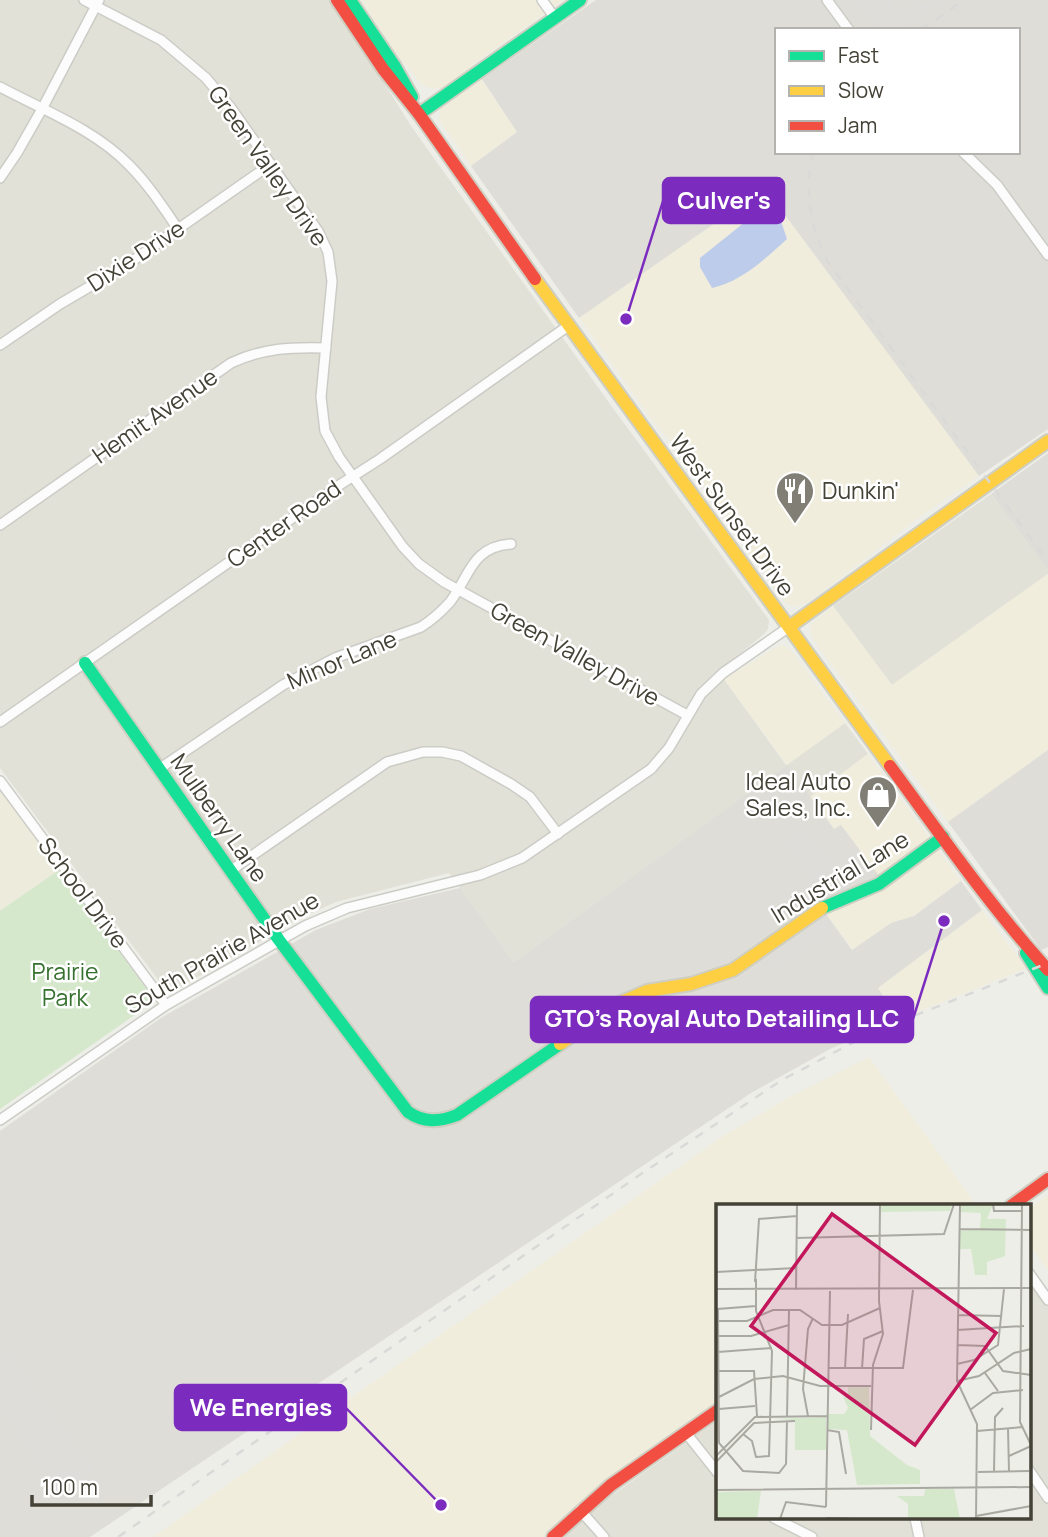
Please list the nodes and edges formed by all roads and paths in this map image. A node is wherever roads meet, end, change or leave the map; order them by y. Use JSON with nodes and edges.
{"nodes":[{"id":1,"x":85,"y":0,"type":"edge"},
{"id":2,"x":337,"y":0,"type":"edge"},
{"id":3,"x":350,"y":0,"type":"edge"},
{"id":4,"x":542,"y":0,"type":"edge"},
{"id":5,"x":580,"y":0,"type":"edge"},
{"id":6,"x":827,"y":0,"type":"edge"},
{"id":7,"x":97,"y":3,"type":"edge"},
{"id":8,"x":555,"y":18,"type":"junction"},
{"id":9,"x":848,"y":28,"type":"edge"},
{"id":10,"x":0,"y":87,"type":"edge"},
{"id":11,"x":42,"y":109,"type":"junction"},
{"id":12,"x":419,"y":114,"type":"junction"},
{"id":13,"x":965,"y":154,"type":"edge"},
{"id":14,"x":271,"y":164,"type":"junction"},
{"id":15,"x":0,"y":178,"type":"edge"},
{"id":16,"x":178,"y":229,"type":"junction"},
{"id":17,"x":1048,"y":255,"type":"edge"},
{"id":18,"x":568,"y":326,"type":"junction"},
{"id":19,"x":0,"y":345,"type":"edge"},
{"id":20,"x":326,"y":348,"type":"junction"},
{"id":21,"x":1048,"y":440,"type":"edge"},
{"id":22,"x":352,"y":477,"type":"junction"},
{"id":23,"x":0,"y":525,"type":"edge"},
{"id":24,"x":510,"y":544,"type":"dead end"},
{"id":25,"x":457,"y":589,"type":"junction"},
{"id":26,"x":789,"y":627,"type":"junction"},
{"id":27,"x":85,"y":663,"type":"junction"},
{"id":28,"x":687,"y":715,"type":"junction"},
{"id":29,"x":0,"y":722,"type":"edge"},
{"id":30,"x":159,"y":769,"type":"junction"},
{"id":31,"x":0,"y":781,"type":"edge"},
{"id":32,"x":558,"y":834,"type":"junction"},
{"id":33,"x":943,"y":837,"type":"junction"},
{"id":34,"x":230,"y":871,"type":"junction"},
{"id":35,"x":1018,"y":937,"type":"junction"},
{"id":36,"x":279,"y":940,"type":"junction"},
{"id":37,"x":1048,"y":970,"type":"edge"},
{"id":38,"x":1048,"y":988,"type":"edge"},
{"id":39,"x":166,"y":1005,"type":"junction"},
{"id":40,"x":0,"y":1120,"type":"edge"},
{"id":41,"x":427,"y":1121,"type":"joint"},
{"id":42,"x":1048,"y":1180,"type":"edge"},
{"id":43,"x":1013,"y":1204,"type":"edge"},
{"id":44,"x":1030,"y":1274,"type":"edge"},
{"id":45,"x":1048,"y":1300,"type":"edge"},
{"id":46,"x":716,"y":1412,"type":"edge"},
{"id":47,"x":687,"y":1433,"type":"junction"},
{"id":48,"x":716,"y":1471,"type":"edge"},
{"id":49,"x":1030,"y":1471,"type":"edge"},
{"id":50,"x":1048,"y":1498,"type":"edge"},
{"id":51,"x":580,"y":1510,"type":"junction"},
{"id":52,"x":778,"y":1520,"type":"edge"},
{"id":53,"x":553,"y":1537,"type":"edge"},
{"id":54,"x":604,"y":1537,"type":"edge"},
{"id":55,"x":812,"y":1537,"type":"edge"}],
"edges":[{"from":1,"to":7,"type":"street","name":"Green Valley Drive"},
{"from":2,"to":12,"type":"street","name":"West Sunset Drive"},
{"from":3,"to":12,"type":"street","name":"West Sunset Drive"},
{"from":4,"to":8,"type":"street"},
{"from":5,"to":8,"type":"street"},
{"from":6,"to":9,"type":"street"},
{"from":7,"to":11,"type":"street"},
{"from":7,"to":14,"type":"street","name":"Green Valley Drive"},
{"from":8,"to":12,"type":"street"},
{"from":10,"to":11,"type":"street"},
{"from":11,"to":15,"type":"street"},
{"from":11,"to":16,"type":"street"},
{"from":12,"to":18,"type":"street","name":"West Sunset Drive"},
{"from":13,"to":17,"type":"street"},
{"from":14,"to":16,"type":"street","name":"Dixie Drive"},
{"from":14,"to":20,"type":"street","name":"Green Valley Drive"},
{"from":16,"to":19,"type":"street","name":"Dixie Drive"},
{"from":18,"to":22,"type":"street","name":"Center Road"},
{"from":18,"to":26,"type":"street","name":"West Sunset Drive"},
{"from":20,"to":22,"type":"street","name":"Green Valley Drive"},
{"from":20,"to":23,"type":"street","name":"Hemit Avenue"},
{"from":21,"to":26,"type":"street","name":"South Prairie Avenue"},
{"from":22,"to":25,"type":"street","name":"Green Valley Drive"},
{"from":22,"to":27,"type":"street","name":"Center Road"},
{"from":24,"to":25,"type":"street","name":"Minor Lane"},
{"from":25,"to":28,"type":"street","name":"Green Valley Drive"},
{"from":25,"to":30,"type":"street","name":"Minor Lane"},
{"from":26,"to":28,"type":"street","name":"South Prairie Avenue"},
{"from":26,"to":33,"type":"street","name":"West Sunset Drive"},
{"from":27,"to":29,"type":"street","name":"Center Road"},
{"from":27,"to":30,"type":"street","name":"Mulberry Lane"},
{"from":28,"to":32,"type":"street","name":"South Prairie Avenue"},
{"from":30,"to":34,"type":"street","name":"Mulberry Lane"},
{"from":31,"to":39,"type":"street","name":"School Drive"},
{"from":32,"to":34,"type":"street"},
{"from":32,"to":36,"type":"street","name":"South Prairie Avenue"},
{"from":33,"to":35,"type":"street","name":"West Sunset Drive"},
{"from":33,"to":41,"type":"street","name":"Industrial Lane"},
{"from":34,"to":36,"type":"street","name":"Mulberry Lane"},
{"from":35,"to":37,"type":"street","name":"West Sunset Drive"},
{"from":35,"to":38,"type":"street","name":"West Sunset Drive"},
{"from":36,"to":39,"type":"street","name":"South Prairie Avenue"},
{"from":36,"to":41,"type":"street","name":"Mulberry Lane"},
{"from":39,"to":40,"type":"street","name":"South Prairie Avenue"},
{"from":42,"to":43,"type":"street"},
{"from":44,"to":45,"type":"street"},
{"from":46,"to":47,"type":"street"},
{"from":47,"to":48,"type":"street"},
{"from":47,"to":51,"type":"street"},
{"from":49,"to":50,"type":"street"},
{"from":51,"to":53,"type":"street"},
{"from":51,"to":54,"type":"street"},
{"from":52,"to":55,"type":"street"}]}
